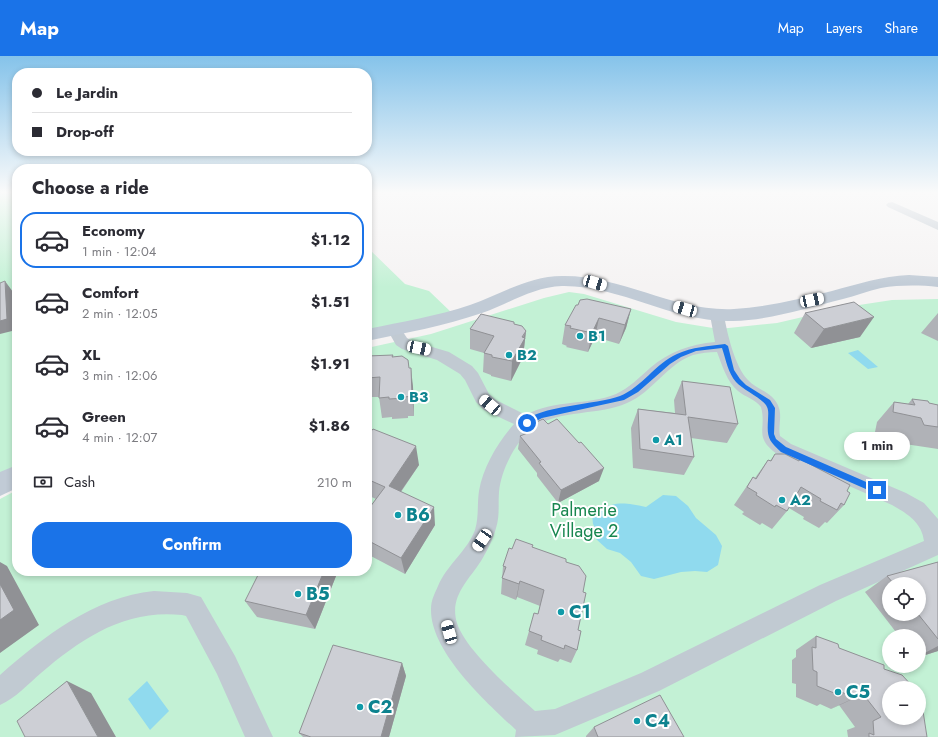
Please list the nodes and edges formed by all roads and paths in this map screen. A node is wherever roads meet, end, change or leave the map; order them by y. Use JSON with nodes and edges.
{"nodes":[{"id":1,"x":938,"y":282,"type":"edge"},
{"id":2,"x":717,"y":315,"type":"junction"},
{"id":3,"x":394,"y":329,"type":"junction"},
{"id":4,"x":372,"y":334,"type":"edge"},
{"id":5,"x":725,"y":346,"type":"junction"},
{"id":6,"x":527,"y":423,"type":"junction"},
{"id":7,"x":12,"y":478,"type":"edge"},
{"id":8,"x":0,"y":485,"type":"edge"},
{"id":9,"x":928,"y":511,"type":"edge"},
{"id":10,"x":0,"y":692,"type":"edge"},
{"id":11,"x":529,"y":731,"type":"edge"},
{"id":12,"x":259,"y":737,"type":"edge"}],
"edges":[{"from":1,"to":2,"type":"street"},
{"from":2,"to":3,"type":"street"},
{"from":2,"to":5,"type":"street"},
{"from":3,"to":4,"type":"street"},
{"from":3,"to":6,"type":"street"},
{"from":5,"to":6,"type":"street"},
{"from":5,"to":9,"type":"street"},
{"from":6,"to":11,"type":"street"},
{"from":7,"to":8,"type":"street"},
{"from":9,"to":11,"type":"street"},
{"from":10,"to":12,"type":"street"}]}
